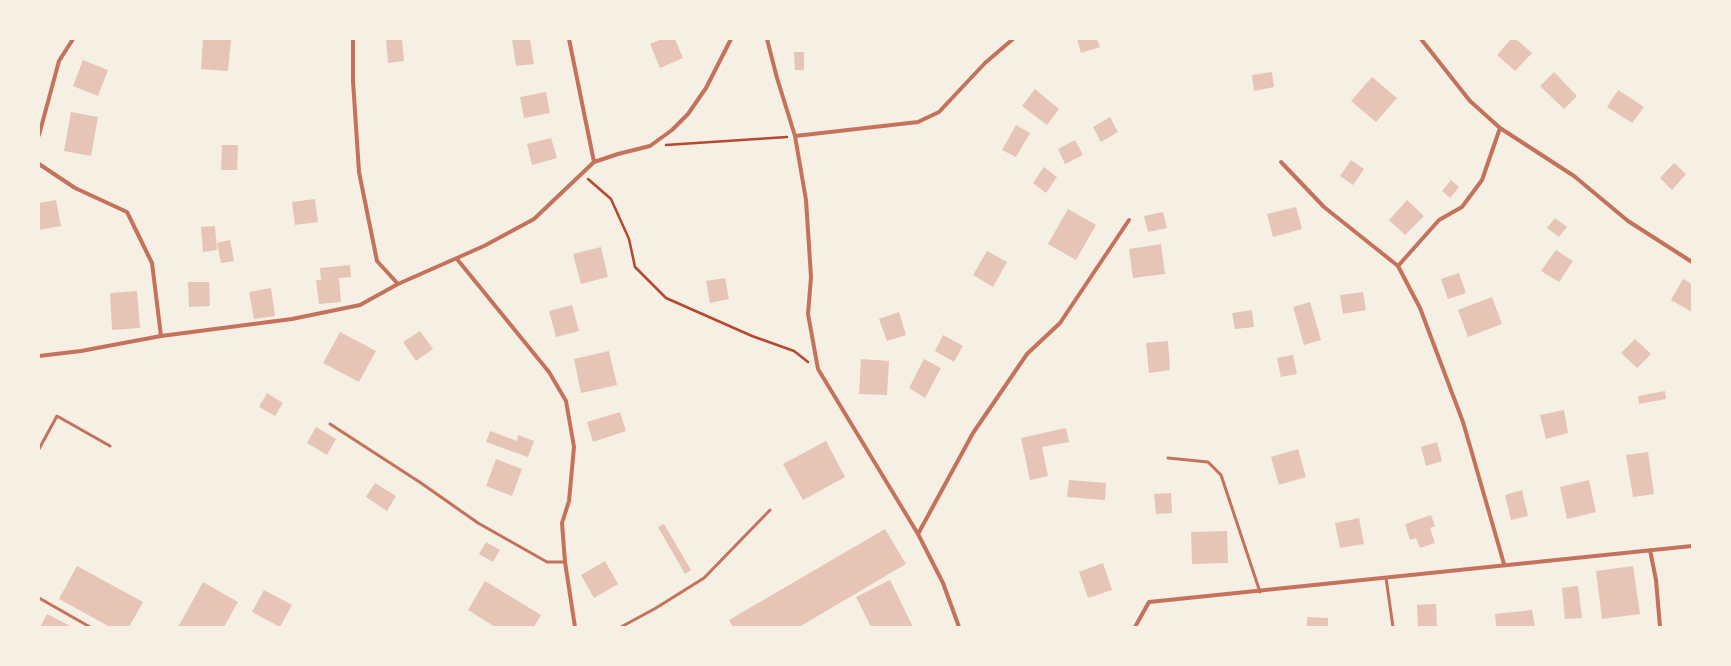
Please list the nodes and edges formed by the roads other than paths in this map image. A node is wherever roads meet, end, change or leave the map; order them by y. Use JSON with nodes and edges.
{"nodes":[{"id":1,"x":72,"y":39,"type":"edge"},
{"id":2,"x":353,"y":39,"type":"edge"},
{"id":3,"x":569,"y":39,"type":"edge"},
{"id":4,"x":731,"y":39,"type":"edge"},
{"id":5,"x":767,"y":39,"type":"edge"},
{"id":6,"x":1013,"y":39,"type":"edge"},
{"id":7,"x":1422,"y":39,"type":"edge"},
{"id":8,"x":1500,"y":128,"type":"junction"},
{"id":9,"x":39,"y":135,"type":"edge"},
{"id":10,"x":795,"y":136,"type":"junction"},
{"id":11,"x":594,"y":162,"type":"junction"},
{"id":12,"x":1281,"y":162,"type":"dead end"},
{"id":13,"x":39,"y":164,"type":"edge"},
{"id":14,"x":1129,"y":220,"type":"dead end"},
{"id":15,"x":457,"y":259,"type":"junction"},
{"id":16,"x":1692,"y":262,"type":"edge"},
{"id":17,"x":1398,"y":266,"type":"junction"},
{"id":18,"x":398,"y":284,"type":"junction"},
{"id":19,"x":161,"y":336,"type":"junction"},
{"id":20,"x":39,"y":356,"type":"edge"},
{"id":21,"x":330,"y":424,"type":"dead end"},
{"id":22,"x":110,"y":446,"type":"dead end"},
{"id":23,"x":39,"y":449,"type":"edge"},
{"id":24,"x":1168,"y":458,"type":"dead end"},
{"id":25,"x":770,"y":510,"type":"dead end"},
{"id":26,"x":918,"y":534,"type":"junction"},
{"id":27,"x":1692,"y":546,"type":"edge"},
{"id":28,"x":1650,"y":550,"type":"junction"},
{"id":29,"x":565,"y":562,"type":"junction"},
{"id":30,"x":1504,"y":564,"type":"junction"},
{"id":31,"x":1386,"y":578,"type":"junction"},
{"id":32,"x":1260,"y":592,"type":"junction"},
{"id":33,"x":39,"y":598,"type":"edge"},
{"id":34,"x":90,"y":627,"type":"edge"},
{"id":35,"x":575,"y":627,"type":"edge"},
{"id":36,"x":621,"y":627,"type":"edge"},
{"id":37,"x":959,"y":627,"type":"edge"},
{"id":38,"x":1135,"y":627,"type":"edge"},
{"id":39,"x":1393,"y":627,"type":"edge"},
{"id":40,"x":1660,"y":627,"type":"edge"}],
"edges":[{"from":1,"to":9,"type":"street"},
{"from":2,"to":18,"type":"street"},
{"from":3,"to":11,"type":"street"},
{"from":4,"to":11,"type":"street"},
{"from":5,"to":10,"type":"street"},
{"from":6,"to":10,"type":"street"},
{"from":7,"to":8,"type":"street"},
{"from":8,"to":16,"type":"street"},
{"from":8,"to":17,"type":"street"},
{"from":10,"to":26,"type":"street"},
{"from":11,"to":15,"type":"street"},
{"from":12,"to":17,"type":"street"},
{"from":13,"to":19,"type":"street"},
{"from":14,"to":26,"type":"street"},
{"from":15,"to":18,"type":"street"},
{"from":15,"to":29,"type":"street"},
{"from":17,"to":30,"type":"street"},
{"from":18,"to":19,"type":"street"},
{"from":19,"to":20,"type":"street"},
{"from":21,"to":29,"type":"lane"},
{"from":22,"to":23,"type":"lane"},
{"from":24,"to":32,"type":"lane"},
{"from":25,"to":36,"type":"lane"},
{"from":26,"to":37,"type":"street"},
{"from":27,"to":28,"type":"street"},
{"from":28,"to":30,"type":"street"},
{"from":28,"to":40,"type":"street"},
{"from":29,"to":35,"type":"street"},
{"from":30,"to":31,"type":"street"},
{"from":31,"to":32,"type":"street"},
{"from":31,"to":39,"type":"lane"},
{"from":32,"to":38,"type":"street"},
{"from":33,"to":34,"type":"lane"}]}
